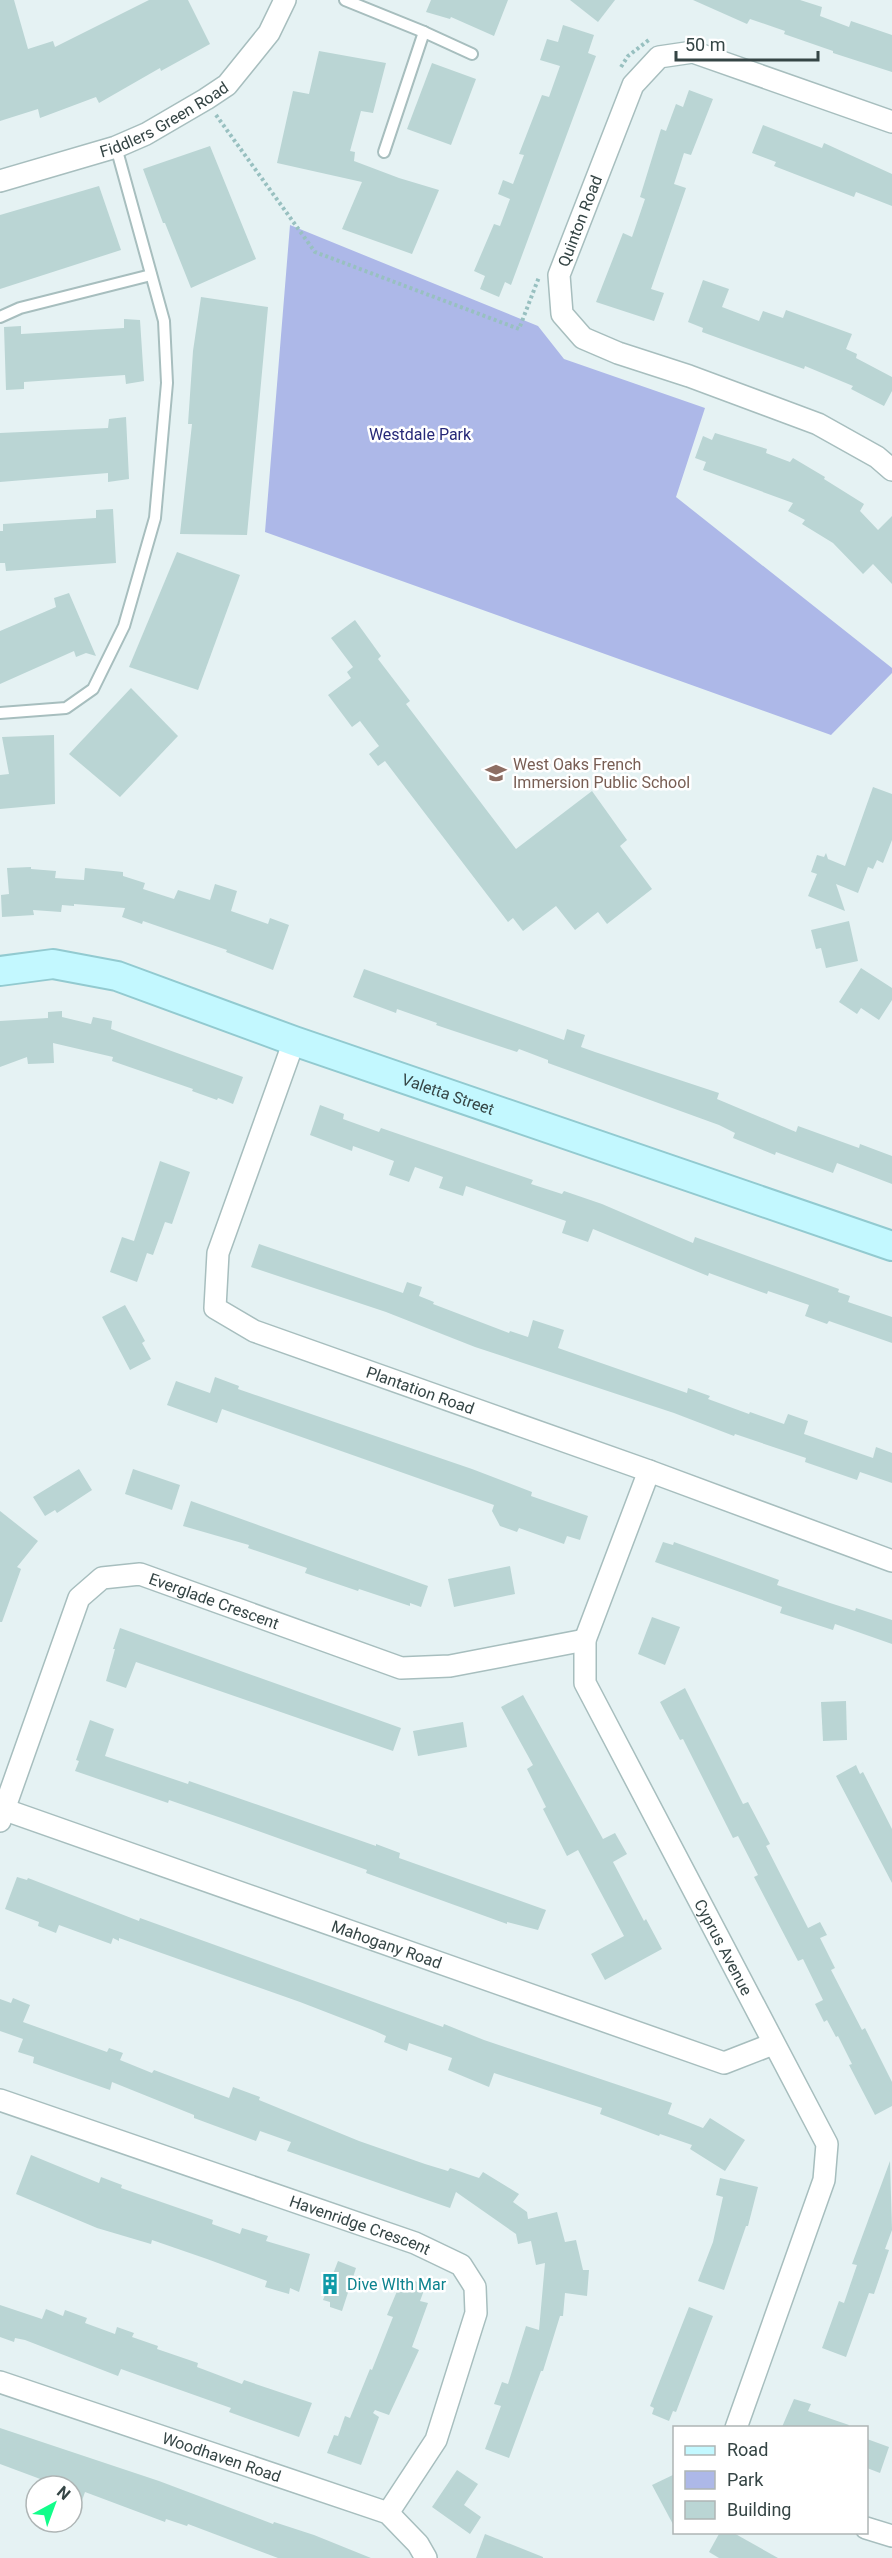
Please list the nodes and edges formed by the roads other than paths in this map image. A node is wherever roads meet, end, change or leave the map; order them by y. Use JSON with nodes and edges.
{"nodes":[{"id":1,"x":285,"y":0,"type":"edge"},
{"id":2,"x":345,"y":0,"type":"edge"},
{"id":3,"x":424,"y":32,"type":"junction"},
{"id":4,"x":472,"y":54,"type":"dead end"},
{"id":5,"x":892,"y":122,"type":"edge"},
{"id":6,"x":116,"y":147,"type":"junction"},
{"id":7,"x":384,"y":152,"type":"dead end"},
{"id":8,"x":0,"y":181,"type":"edge"},
{"id":9,"x":151,"y":275,"type":"junction"},
{"id":10,"x":0,"y":317,"type":"edge"},
{"id":11,"x":892,"y":470,"type":"edge"},
{"id":12,"x":0,"y":713,"type":"edge"},
{"id":13,"x":0,"y":971,"type":"edge"},
{"id":14,"x":294,"y":1041,"type":"junction"},
{"id":15,"x":892,"y":1246,"type":"edge"},
{"id":16,"x":648,"y":1471,"type":"junction"},
{"id":17,"x":892,"y":1561,"type":"edge"},
{"id":18,"x":585,"y":1640,"type":"junction"},
{"id":19,"x":1,"y":1813,"type":"edge"},
{"id":20,"x":773,"y":2044,"type":"junction"},
{"id":21,"x":0,"y":2100,"type":"edge"},
{"id":22,"x":0,"y":2382,"type":"edge"},
{"id":23,"x":736,"y":2426,"type":"edge"},
{"id":24,"x":388,"y":2513,"type":"junction"},
{"id":25,"x":868,"y":2528,"type":"edge"},
{"id":26,"x":892,"y":2536,"type":"edge"},
{"id":27,"x":426,"y":2558,"type":"edge"}],
"edges":[{"from":1,"to":6,"type":"street","name":"Fiddlers Green Road"},
{"from":2,"to":3,"type":"lane"},
{"from":3,"to":4,"type":"lane"},
{"from":3,"to":7,"type":"lane"},
{"from":5,"to":11,"type":"street","name":"Quinton Road"},
{"from":6,"to":8,"type":"street","name":"Fiddlers Green Road"},
{"from":6,"to":9,"type":"lane"},
{"from":9,"to":10,"type":"lane"},
{"from":9,"to":12,"type":"lane"},
{"from":13,"to":14,"type":"street","name":"Valetta Street"},
{"from":14,"to":15,"type":"street","name":"Valetta Street"},
{"from":14,"to":16,"type":"street","name":"Plantation Road"},
{"from":16,"to":17,"type":"street","name":"Plantation Road"},
{"from":16,"to":18,"type":"street","name":"Cyprus Avenue"},
{"from":18,"to":19,"type":"street","name":"Everglade Crescent"},
{"from":18,"to":20,"type":"street","name":"Cyprus Avenue"},
{"from":19,"to":20,"type":"street","name":"Mahogany Road"},
{"from":20,"to":23,"type":"street","name":"Cyprus Avenue"},
{"from":21,"to":24,"type":"street","name":"Havenridge Crescent"},
{"from":22,"to":24,"type":"street","name":"Woodhaven Road"},
{"from":24,"to":27,"type":"street","name":"Woodhaven Road"},
{"from":25,"to":26,"type":"street"}]}
